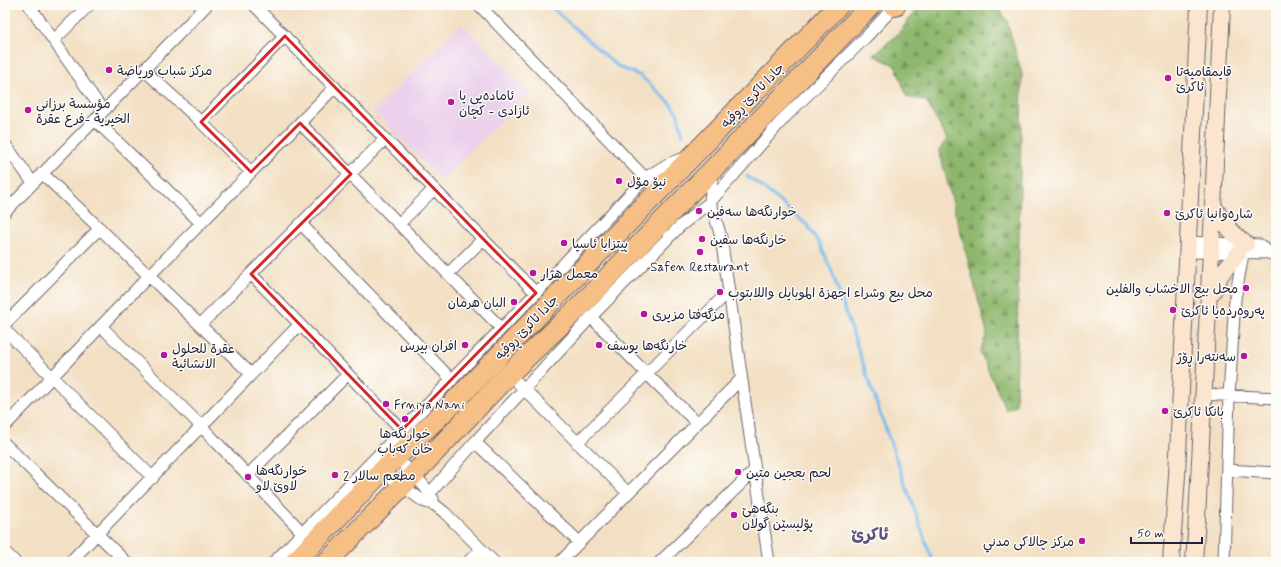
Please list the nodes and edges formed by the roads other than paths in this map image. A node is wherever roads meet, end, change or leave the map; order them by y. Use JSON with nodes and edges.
{"nodes":[{"id":1,"x":29,"y":5,"type":"edge"},
{"id":2,"x":89,"y":5,"type":"edge"},
{"id":3,"x":207,"y":5,"type":"edge"},
{"id":4,"x":254,"y":5,"type":"edge"},
{"id":5,"x":479,"y":5,"type":"edge"},
{"id":6,"x":840,"y":5,"type":"edge"},
{"id":7,"x":871,"y":5,"type":"edge"},
{"id":8,"x":895,"y":5,"type":"edge"},
{"id":9,"x":1199,"y":5,"type":"edge"},
{"id":10,"x":1222,"y":5,"type":"edge"},
{"id":11,"x":285,"y":36,"type":"junction"},
{"id":12,"x":54,"y":40,"type":"junction"},
{"id":13,"x":144,"y":70,"type":"junction"},
{"id":14,"x":335,"y":87,"type":"junction"},
{"id":15,"x":103,"y":111,"type":"junction"},
{"id":16,"x":95,"y":120,"type":"junction"},
{"id":17,"x":201,"y":122,"type":"junction"},
{"id":18,"x":300,"y":123,"type":"junction"},
{"id":19,"x":385,"y":139,"type":"junction"},
{"id":20,"x":5,"y":144,"type":"edge"},
{"id":21,"x":713,"y":169,"type":"junction"},
{"id":22,"x":251,"y":172,"type":"junction"},
{"id":23,"x":42,"y":173,"type":"junction"},
{"id":24,"x":351,"y":174,"type":"junction"},
{"id":25,"x":33,"y":183,"type":"junction"},
{"id":26,"x":652,"y":185,"type":"junction"},
{"id":27,"x":434,"y":189,"type":"junction"},
{"id":28,"x":688,"y":194,"type":"junction"},
{"id":29,"x":710,"y":202,"type":"junction"},
{"id":30,"x":1213,"y":205,"type":"junction"},
{"id":31,"x":5,"y":212,"type":"edge"},
{"id":32,"x":201,"y":223,"type":"junction"},
{"id":33,"x":301,"y":224,"type":"junction"},
{"id":34,"x":400,"y":224,"type":"junction"},
{"id":35,"x":100,"y":228,"type":"junction"},
{"id":36,"x":483,"y":239,"type":"junction"},
{"id":37,"x":1188,"y":247,"type":"junction"},
{"id":38,"x":1211,"y":248,"type":"junction"},
{"id":39,"x":1242,"y":251,"type":"junction"},
{"id":40,"x":1273,"y":253,"type":"edge"},
{"id":41,"x":251,"y":274,"type":"junction"},
{"id":42,"x":448,"y":274,"type":"junction"},
{"id":43,"x":149,"y":276,"type":"junction"},
{"id":44,"x":728,"y":292,"type":"junction"},
{"id":45,"x":536,"y":293,"type":"junction"},
{"id":46,"x":1208,"y":304,"type":"junction"},
{"id":47,"x":591,"y":317,"type":"junction"},
{"id":48,"x":5,"y":324,"type":"edge"},
{"id":49,"x":200,"y":325,"type":"junction"},
{"id":50,"x":299,"y":325,"type":"junction"},
{"id":51,"x":101,"y":326,"type":"junction"},
{"id":52,"x":501,"y":328,"type":"junction"},
{"id":53,"x":5,"y":330,"type":"edge"},
{"id":54,"x":251,"y":374,"type":"junction"},
{"id":55,"x":509,"y":374,"type":"junction"},
{"id":56,"x":647,"y":374,"type":"junction"},
{"id":57,"x":347,"y":375,"type":"junction"},
{"id":58,"x":52,"y":377,"type":"junction"},
{"id":59,"x":741,"y":379,"type":"junction"},
{"id":60,"x":452,"y":380,"type":"junction"},
{"id":61,"x":524,"y":389,"type":"junction"},
{"id":62,"x":1203,"y":394,"type":"junction"},
{"id":63,"x":1229,"y":396,"type":"junction"},
{"id":64,"x":1276,"y":398,"type":"edge"},
{"id":65,"x":698,"y":422,"type":"junction"},
{"id":66,"x":5,"y":426,"type":"edge"},
{"id":67,"x":201,"y":426,"type":"junction"},
{"id":68,"x":402,"y":430,"type":"junction"},
{"id":69,"x":475,"y":442,"type":"junction"},
{"id":70,"x":577,"y":443,"type":"junction"},
{"id":71,"x":5,"y":444,"type":"edge"},
{"id":72,"x":389,"y":465,"type":"junction"},
{"id":73,"x":755,"y":470,"type":"junction"},
{"id":74,"x":1227,"y":470,"type":"junction"},
{"id":75,"x":1276,"y":473,"type":"edge"},
{"id":76,"x":248,"y":475,"type":"junction"},
{"id":77,"x":152,"y":478,"type":"junction"},
{"id":78,"x":408,"y":481,"type":"junction"},
{"id":79,"x":628,"y":493,"type":"junction"},
{"id":80,"x":426,"y":498,"type":"junction"},
{"id":81,"x":1197,"y":518,"type":"junction"},
{"id":82,"x":1174,"y":519,"type":"junction"},
{"id":83,"x":302,"y":532,"type":"junction"},
{"id":84,"x":97,"y":534,"type":"junction"},
{"id":85,"x":579,"y":542,"type":"junction"},
{"id":86,"x":481,"y":549,"type":"junction"},
{"id":87,"x":5,"y":552,"type":"edge"},
{"id":88,"x":286,"y":560,"type":"edge"},
{"id":89,"x":15,"y":562,"type":"edge"},
{"id":90,"x":70,"y":562,"type":"edge"},
{"id":91,"x":126,"y":562,"type":"edge"},
{"id":92,"x":327,"y":562,"type":"edge"},
{"id":93,"x":468,"y":562,"type":"edge"},
{"id":94,"x":494,"y":562,"type":"edge"},
{"id":95,"x":560,"y":562,"type":"edge"},
{"id":96,"x":660,"y":562,"type":"edge"},
{"id":97,"x":769,"y":562,"type":"edge"},
{"id":98,"x":1171,"y":562,"type":"edge"},
{"id":99,"x":1194,"y":562,"type":"edge"},
{"id":100,"x":1224,"y":562,"type":"edge"}],
"edges":[{"from":1,"to":12,"type":"street"},
{"from":2,"to":12,"type":"street"},
{"from":3,"to":13,"type":"street"},
{"from":4,"to":11,"type":"street"},
{"from":5,"to":26,"type":"street"},
{"from":6,"to":26,"type":"highway","name":"جادا ئاکرێ ڕوڤیە"},
{"from":7,"to":21,"type":"highway","name":"جادا ئاکرێ ڕوڤیە"},
{"from":8,"to":29,"type":"street"},
{"from":9,"to":37,"type":"main road"},
{"from":10,"to":30,"type":"main road"},
{"from":11,"to":14,"type":"street"},
{"from":11,"to":17,"type":"street"},
{"from":12,"to":15,"type":"street"},
{"from":13,"to":15,"type":"street"},
{"from":13,"to":17,"type":"street"},
{"from":14,"to":18,"type":"street"},
{"from":14,"to":19,"type":"street"},
{"from":15,"to":16,"type":"street"},
{"from":16,"to":23,"type":"street"},
{"from":16,"to":32,"type":"street"},
{"from":17,"to":22,"type":"street"},
{"from":18,"to":22,"type":"street"},
{"from":18,"to":24,"type":"street"},
{"from":19,"to":24,"type":"street"},
{"from":19,"to":27,"type":"street"},
{"from":20,"to":25,"type":"street"},
{"from":21,"to":28,"type":"highway","name":"جادا ئاکرێ ڕوڤیە"},
{"from":21,"to":29,"type":"street"},
{"from":22,"to":32,"type":"street"},
{"from":23,"to":25,"type":"street"},
{"from":23,"to":35,"type":"street"},
{"from":24,"to":33,"type":"street"},
{"from":24,"to":34,"type":"street"},
{"from":25,"to":31,"type":"street"},
{"from":26,"to":45,"type":"street"},
{"from":26,"to":72,"type":"highway","name":"جادا ئاکرێ ڕوڤیە"},
{"from":27,"to":34,"type":"street"},
{"from":27,"to":36,"type":"street"},
{"from":28,"to":29,"type":"street"},
{"from":28,"to":55,"type":"highway","name":"جادا ئاکرێ ڕوڤیە"},
{"from":29,"to":44,"type":"street"},
{"from":29,"to":47,"type":"street"},
{"from":30,"to":38,"type":"main road"},
{"from":30,"to":39,"type":"main road"},
{"from":32,"to":43,"type":"street"},
{"from":33,"to":41,"type":"street"},
{"from":33,"to":60,"type":"street"},
{"from":34,"to":42,"type":"street"},
{"from":35,"to":43,"type":"street"},
{"from":35,"to":48,"type":"street"},
{"from":36,"to":42,"type":"street"},
{"from":36,"to":45,"type":"street"},
{"from":37,"to":38,"type":"street"},
{"from":37,"to":82,"type":"main road"},
{"from":38,"to":39,"type":"street"},
{"from":38,"to":46,"type":"main road"},
{"from":39,"to":40,"type":"street"},
{"from":39,"to":46,"type":"main road"},
{"from":39,"to":63,"type":"street"},
{"from":41,"to":49,"type":"street"},
{"from":41,"to":50,"type":"street"},
{"from":42,"to":52,"type":"street"},
{"from":43,"to":49,"type":"street"},
{"from":43,"to":51,"type":"street"},
{"from":44,"to":56,"type":"street"},
{"from":44,"to":59,"type":"street"},
{"from":45,"to":52,"type":"street"},
{"from":46,"to":62,"type":"main road"},
{"from":47,"to":56,"type":"street"},
{"from":47,"to":61,"type":"street"},
{"from":49,"to":54,"type":"street"},
{"from":50,"to":54,"type":"street"},
{"from":50,"to":57,"type":"street"},
{"from":51,"to":58,"type":"street"},
{"from":51,"to":67,"type":"street"},
{"from":52,"to":60,"type":"street"},
{"from":53,"to":58,"type":"street"},
{"from":54,"to":67,"type":"street"},
{"from":55,"to":61,"type":"street"},
{"from":55,"to":78,"type":"highway","name":"جادا ئاکرێ ڕوڤیە"},
{"from":56,"to":65,"type":"street"},
{"from":56,"to":70,"type":"street"},
{"from":57,"to":68,"type":"street"},
{"from":57,"to":76,"type":"street"},
{"from":58,"to":66,"type":"street"},
{"from":58,"to":77,"type":"street"},
{"from":59,"to":65,"type":"street"},
{"from":59,"to":73,"type":"street"},
{"from":60,"to":68,"type":"street"},
{"from":61,"to":69,"type":"street"},
{"from":61,"to":70,"type":"street"},
{"from":62,"to":63,"type":"street"},
{"from":62,"to":81,"type":"main road"},
{"from":63,"to":64,"type":"street"},
{"from":63,"to":74,"type":"street"},
{"from":65,"to":79,"type":"street"},
{"from":67,"to":76,"type":"street"},
{"from":67,"to":77,"type":"street"},
{"from":68,"to":83,"type":"street"},
{"from":69,"to":80,"type":"street"},
{"from":69,"to":85,"type":"street"},
{"from":70,"to":79,"type":"street"},
{"from":71,"to":84,"type":"street"},
{"from":72,"to":78,"type":"street"},
{"from":72,"to":78,"type":"street"},
{"from":72,"to":88,"type":"highway","name":"جادا ئاکرێ ڕوڤیە"},
{"from":73,"to":96,"type":"street"},
{"from":73,"to":97,"type":"street"},
{"from":74,"to":75,"type":"street"},
{"from":74,"to":100,"type":"street"},
{"from":76,"to":83,"type":"street"},
{"from":77,"to":84,"type":"street"},
{"from":78,"to":80,"type":"street"},
{"from":78,"to":80,"type":"street"},
{"from":78,"to":92,"type":"highway","name":"جادا ئاکرێ ڕوڤیە"},
{"from":79,"to":85,"type":"street"},
{"from":80,"to":86,"type":"street"},
{"from":81,"to":82,"type":"main road"},
{"from":81,"to":99,"type":"main road"},
{"from":82,"to":98,"type":"main road"},
{"from":83,"to":88,"type":"street"},
{"from":84,"to":90,"type":"street"},
{"from":84,"to":91,"type":"street"},
{"from":85,"to":95,"type":"street"},
{"from":86,"to":93,"type":"street"},
{"from":86,"to":94,"type":"street"},
{"from":87,"to":89,"type":"street"}]}
